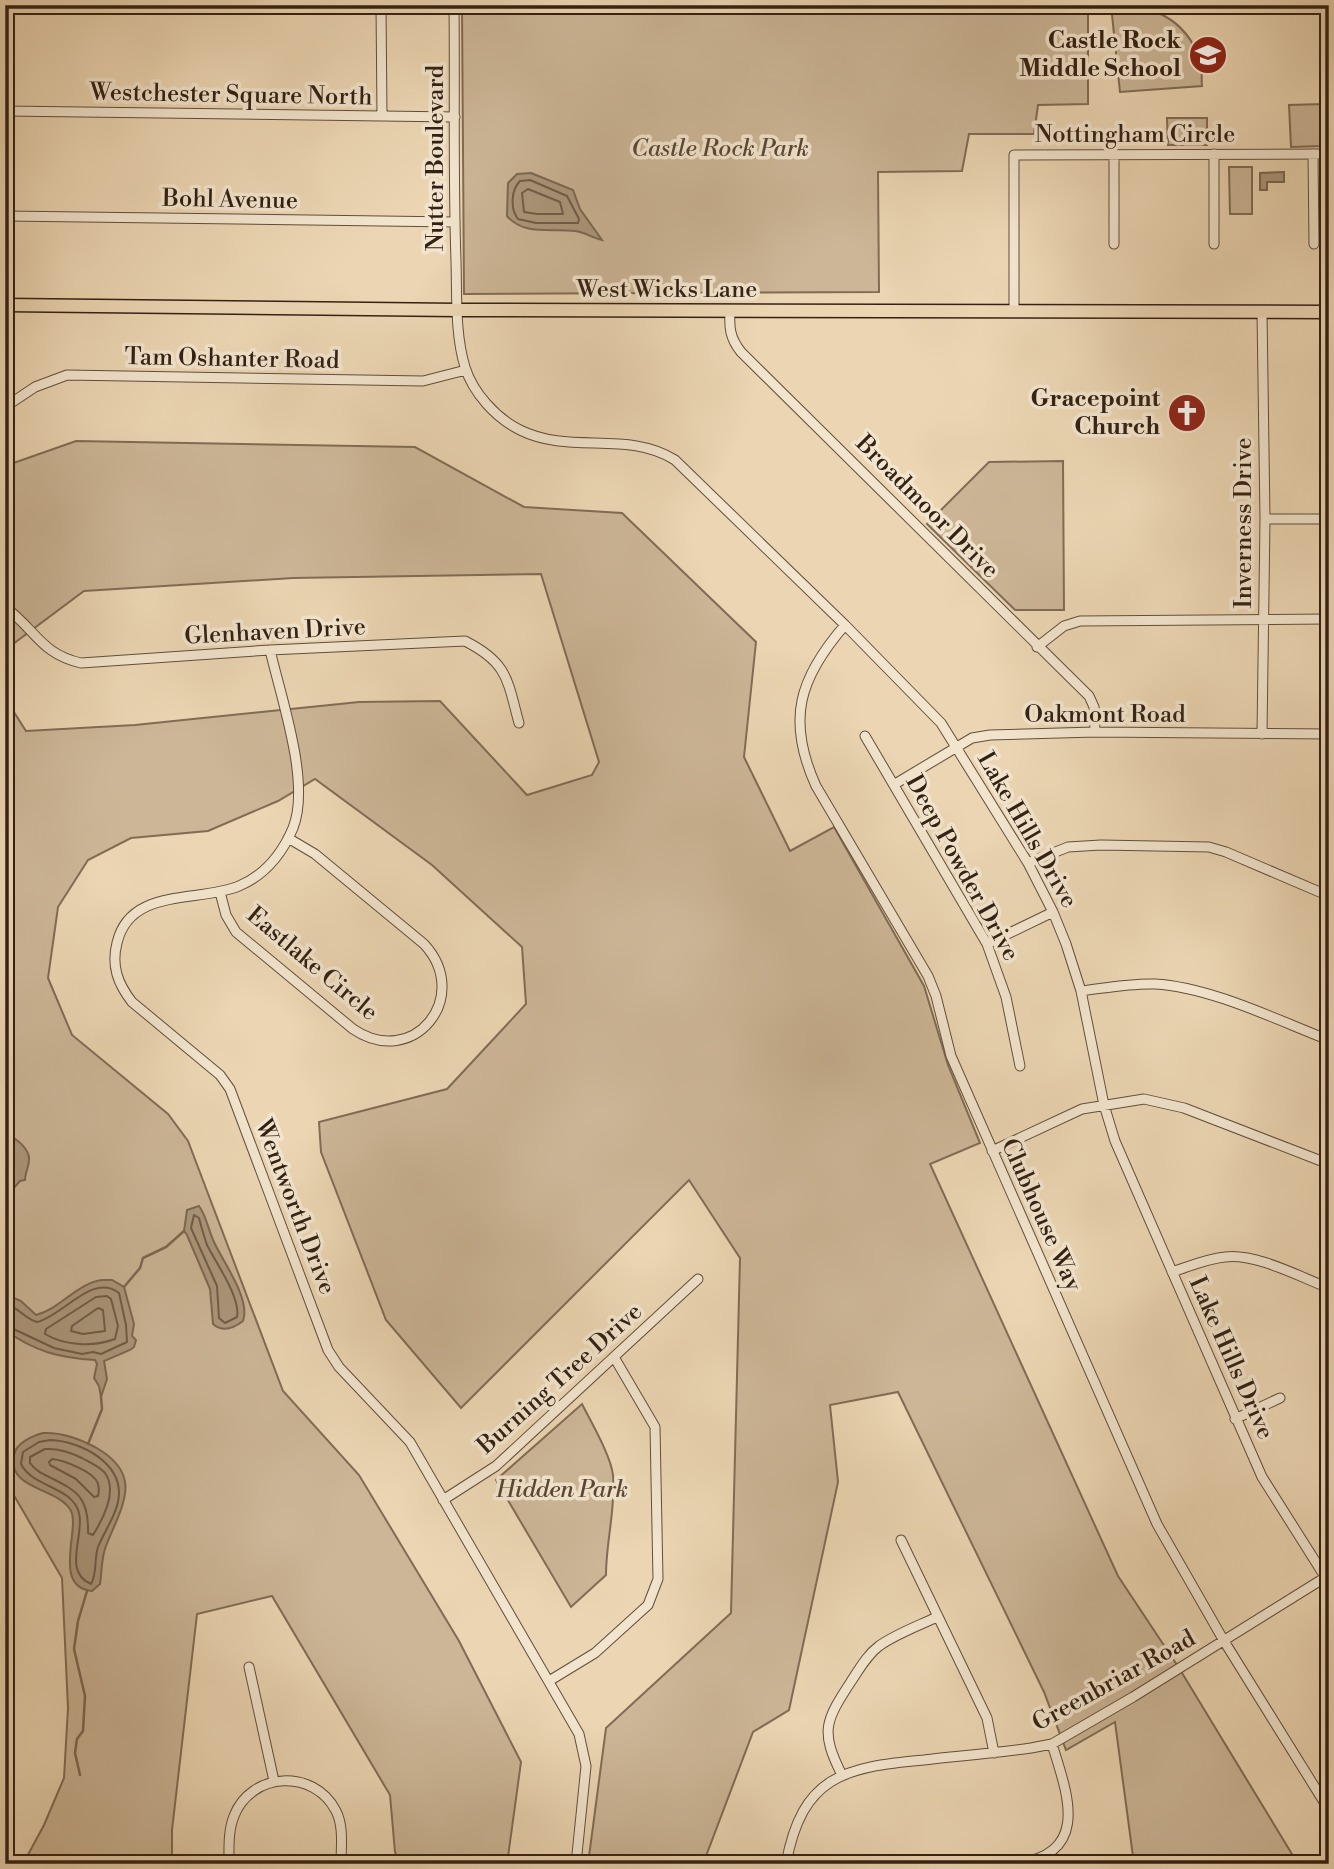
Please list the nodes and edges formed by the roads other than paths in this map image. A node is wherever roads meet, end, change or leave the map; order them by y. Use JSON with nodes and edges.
{"nodes":[{"id":1,"x":381,"y":5,"type":"edge"},
{"id":2,"x":454,"y":5,"type":"edge"},
{"id":3,"x":5,"y":111,"type":"edge"},
{"id":4,"x":382,"y":116,"type":"junction"},
{"id":5,"x":455,"y":117,"type":"junction"},
{"id":6,"x":1114,"y":154,"type":"junction"},
{"id":7,"x":1214,"y":154,"type":"junction"},
{"id":8,"x":1313,"y":154,"type":"junction"},
{"id":9,"x":1329,"y":154,"type":"edge"},
{"id":10,"x":5,"y":216,"type":"edge"},
{"id":11,"x":455,"y":222,"type":"junction"},
{"id":12,"x":1114,"y":244,"type":"dead end"},
{"id":13,"x":1214,"y":244,"type":"dead end"},
{"id":14,"x":1314,"y":244,"type":"dead end"},
{"id":15,"x":5,"y":305,"type":"edge"},
{"id":16,"x":458,"y":310,"type":"junction"},
{"id":17,"x":1014,"y":310,"type":"junction"},
{"id":18,"x":730,"y":311,"type":"junction"},
{"id":19,"x":1262,"y":312,"type":"junction"},
{"id":20,"x":1329,"y":312,"type":"edge"},
{"id":21,"x":466,"y":370,"type":"junction"},
{"id":22,"x":5,"y":407,"type":"edge"},
{"id":23,"x":1265,"y":519,"type":"junction"},
{"id":24,"x":1329,"y":519,"type":"edge"},
{"id":25,"x":5,"y":607,"type":"edge"},
{"id":26,"x":1262,"y":619,"type":"junction"},
{"id":27,"x":1329,"y":619,"type":"edge"},
{"id":28,"x":845,"y":625,"type":"junction"},
{"id":29,"x":1037,"y":647,"type":"junction"},
{"id":30,"x":270,"y":650,"type":"junction"},
{"id":31,"x":519,"y":723,"type":"dead end"},
{"id":32,"x":1095,"y":732,"type":"junction"},
{"id":33,"x":1262,"y":734,"type":"junction"},
{"id":34,"x":1329,"y":734,"type":"edge"},
{"id":35,"x":865,"y":736,"type":"dead end"},
{"id":36,"x":958,"y":748,"type":"junction"},
{"id":37,"x":895,"y":784,"type":"junction"},
{"id":38,"x":288,"y":838,"type":"junction"},
{"id":39,"x":1028,"y":863,"type":"junction"},
{"id":40,"x":220,"y":891,"type":"junction"},
{"id":41,"x":1329,"y":896,"type":"edge"},
{"id":42,"x":1053,"y":912,"type":"junction"},
{"id":43,"x":987,"y":944,"type":"junction"},
{"id":44,"x":1081,"y":991,"type":"junction"},
{"id":45,"x":1329,"y":1040,"type":"edge"},
{"id":46,"x":1020,"y":1066,"type":"dead end"},
{"id":47,"x":1104,"y":1105,"type":"junction"},
{"id":48,"x":992,"y":1151,"type":"junction"},
{"id":49,"x":1329,"y":1164,"type":"edge"},
{"id":50,"x":1172,"y":1272,"type":"junction"},
{"id":51,"x":698,"y":1279,"type":"dead end"},
{"id":52,"x":1329,"y":1289,"type":"edge"},
{"id":53,"x":614,"y":1357,"type":"junction"},
{"id":54,"x":1280,"y":1398,"type":"dead end"},
{"id":55,"x":1236,"y":1419,"type":"junction"},
{"id":56,"x":443,"y":1500,"type":"junction"},
{"id":57,"x":901,"y":1540,"type":"dead end"},
{"id":58,"x":1328,"y":1578,"type":"edge"},
{"id":59,"x":937,"y":1617,"type":"junction"},
{"id":60,"x":1224,"y":1641,"type":"junction"},
{"id":61,"x":249,"y":1667,"type":"dead end"},
{"id":62,"x":549,"y":1681,"type":"junction"},
{"id":63,"x":1052,"y":1744,"type":"junction"},
{"id":64,"x":995,"y":1753,"type":"junction"},
{"id":65,"x":842,"y":1775,"type":"junction"},
{"id":66,"x":274,"y":1781,"type":"junction"},
{"id":67,"x":1329,"y":1810,"type":"edge"},
{"id":68,"x":229,"y":1864,"type":"edge"},
{"id":69,"x":341,"y":1864,"type":"edge"},
{"id":70,"x":576,"y":1864,"type":"edge"},
{"id":71,"x":786,"y":1864,"type":"edge"},
{"id":72,"x":1015,"y":1864,"type":"edge"}],
"edges":[{"from":1,"to":4,"type":"street"},
{"from":2,"to":5,"type":"street","name":"Nutter Boulevard"},
{"from":3,"to":4,"type":"street","name":"Westchester Square North"},
{"from":4,"to":5,"type":"street","name":"Westchester Square North"},
{"from":5,"to":11,"type":"street","name":"Nutter Boulevard"},
{"from":6,"to":7,"type":"street","name":"Nottingham Circle"},
{"from":6,"to":12,"type":"street"},
{"from":6,"to":17,"type":"street","name":"Nottingham Circle"},
{"from":7,"to":8,"type":"street","name":"Nottingham Circle"},
{"from":7,"to":13,"type":"street"},
{"from":8,"to":9,"type":"street","name":"Nottingham Circle"},
{"from":8,"to":14,"type":"street"},
{"from":10,"to":11,"type":"street","name":"Bohl Avenue"},
{"from":11,"to":16,"type":"street","name":"Nutter Boulevard"},
{"from":15,"to":16,"type":"main road","name":"West Wicks Lane"},
{"from":16,"to":18,"type":"main road","name":"West Wicks Lane"},
{"from":16,"to":21,"type":"street","name":"Lake Hills Drive"},
{"from":17,"to":18,"type":"main road","name":"West Wicks Lane"},
{"from":17,"to":19,"type":"main road","name":"West Wicks Lane"},
{"from":18,"to":29,"type":"street","name":"Broadmoor Drive"},
{"from":19,"to":20,"type":"main road","name":"West Wicks Lane"},
{"from":19,"to":23,"type":"street","name":"Inverness Drive"},
{"from":21,"to":22,"type":"street","name":"Tam Oshanter Road"},
{"from":21,"to":28,"type":"street","name":"Lake Hills Drive"},
{"from":23,"to":24,"type":"street"},
{"from":23,"to":26,"type":"street","name":"Inverness Drive"},
{"from":25,"to":30,"type":"street","name":"Glenhaven Drive"},
{"from":26,"to":27,"type":"street"},
{"from":26,"to":29,"type":"street"},
{"from":26,"to":33,"type":"street","name":"Inverness Drive"},
{"from":28,"to":36,"type":"street","name":"Lake Hills Drive"},
{"from":28,"to":48,"type":"street","name":"Clubhouse Way"},
{"from":29,"to":32,"type":"street","name":"Broadmoor Drive"},
{"from":30,"to":31,"type":"street","name":"Glenhaven Drive"},
{"from":30,"to":38,"type":"street","name":"Wentworth Drive"},
{"from":32,"to":33,"type":"street","name":"Oakmont Road"},
{"from":32,"to":36,"type":"street","name":"Oakmont Road"},
{"from":33,"to":34,"type":"street","name":"Oakmont Road"},
{"from":35,"to":37,"type":"street","name":"Deep Powder Drive"},
{"from":36,"to":37,"type":"street","name":"Oakmont Road"},
{"from":36,"to":39,"type":"street","name":"Lake Hills Drive"},
{"from":37,"to":43,"type":"street","name":"Deep Powder Drive"},
{"from":38,"to":40,"type":"street","name":"Wentworth Drive"},
{"from":38,"to":40,"type":"street","name":"Eastlake Circle"},
{"from":39,"to":41,"type":"street"},
{"from":39,"to":42,"type":"street","name":"Lake Hills Drive"},
{"from":40,"to":56,"type":"street","name":"Wentworth Drive"},
{"from":42,"to":43,"type":"street"},
{"from":42,"to":44,"type":"street","name":"Lake Hills Drive"},
{"from":43,"to":46,"type":"street","name":"Deep Powder Drive"},
{"from":44,"to":45,"type":"street"},
{"from":44,"to":47,"type":"street","name":"Lake Hills Drive"},
{"from":47,"to":48,"type":"street"},
{"from":47,"to":49,"type":"street"},
{"from":47,"to":50,"type":"street","name":"Lake Hills Drive"},
{"from":48,"to":60,"type":"street","name":"Clubhouse Way"},
{"from":50,"to":52,"type":"street"},
{"from":50,"to":55,"type":"street","name":"Lake Hills Drive"},
{"from":51,"to":53,"type":"street","name":"Burning Tree Drive"},
{"from":53,"to":56,"type":"street","name":"Burning Tree Drive"},
{"from":53,"to":62,"type":"street"},
{"from":54,"to":55,"type":"street"},
{"from":55,"to":58,"type":"street","name":"Lake Hills Drive"},
{"from":56,"to":62,"type":"street","name":"Wentworth Drive"},
{"from":57,"to":59,"type":"street"},
{"from":58,"to":60,"type":"street","name":"Greenbriar Road"},
{"from":59,"to":64,"type":"street"},
{"from":59,"to":65,"type":"street"},
{"from":60,"to":63,"type":"street","name":"Greenbriar Road"},
{"from":60,"to":67,"type":"street","name":"Clubhouse Way"},
{"from":61,"to":66,"type":"street"},
{"from":62,"to":70,"type":"street","name":"Wentworth Drive"},
{"from":63,"to":64,"type":"street","name":"Greenbriar Road"},
{"from":63,"to":72,"type":"street"},
{"from":64,"to":65,"type":"street","name":"Greenbriar Road"},
{"from":65,"to":71,"type":"street","name":"Greenbriar Road"},
{"from":66,"to":68,"type":"street"},
{"from":66,"to":69,"type":"street"}]}
